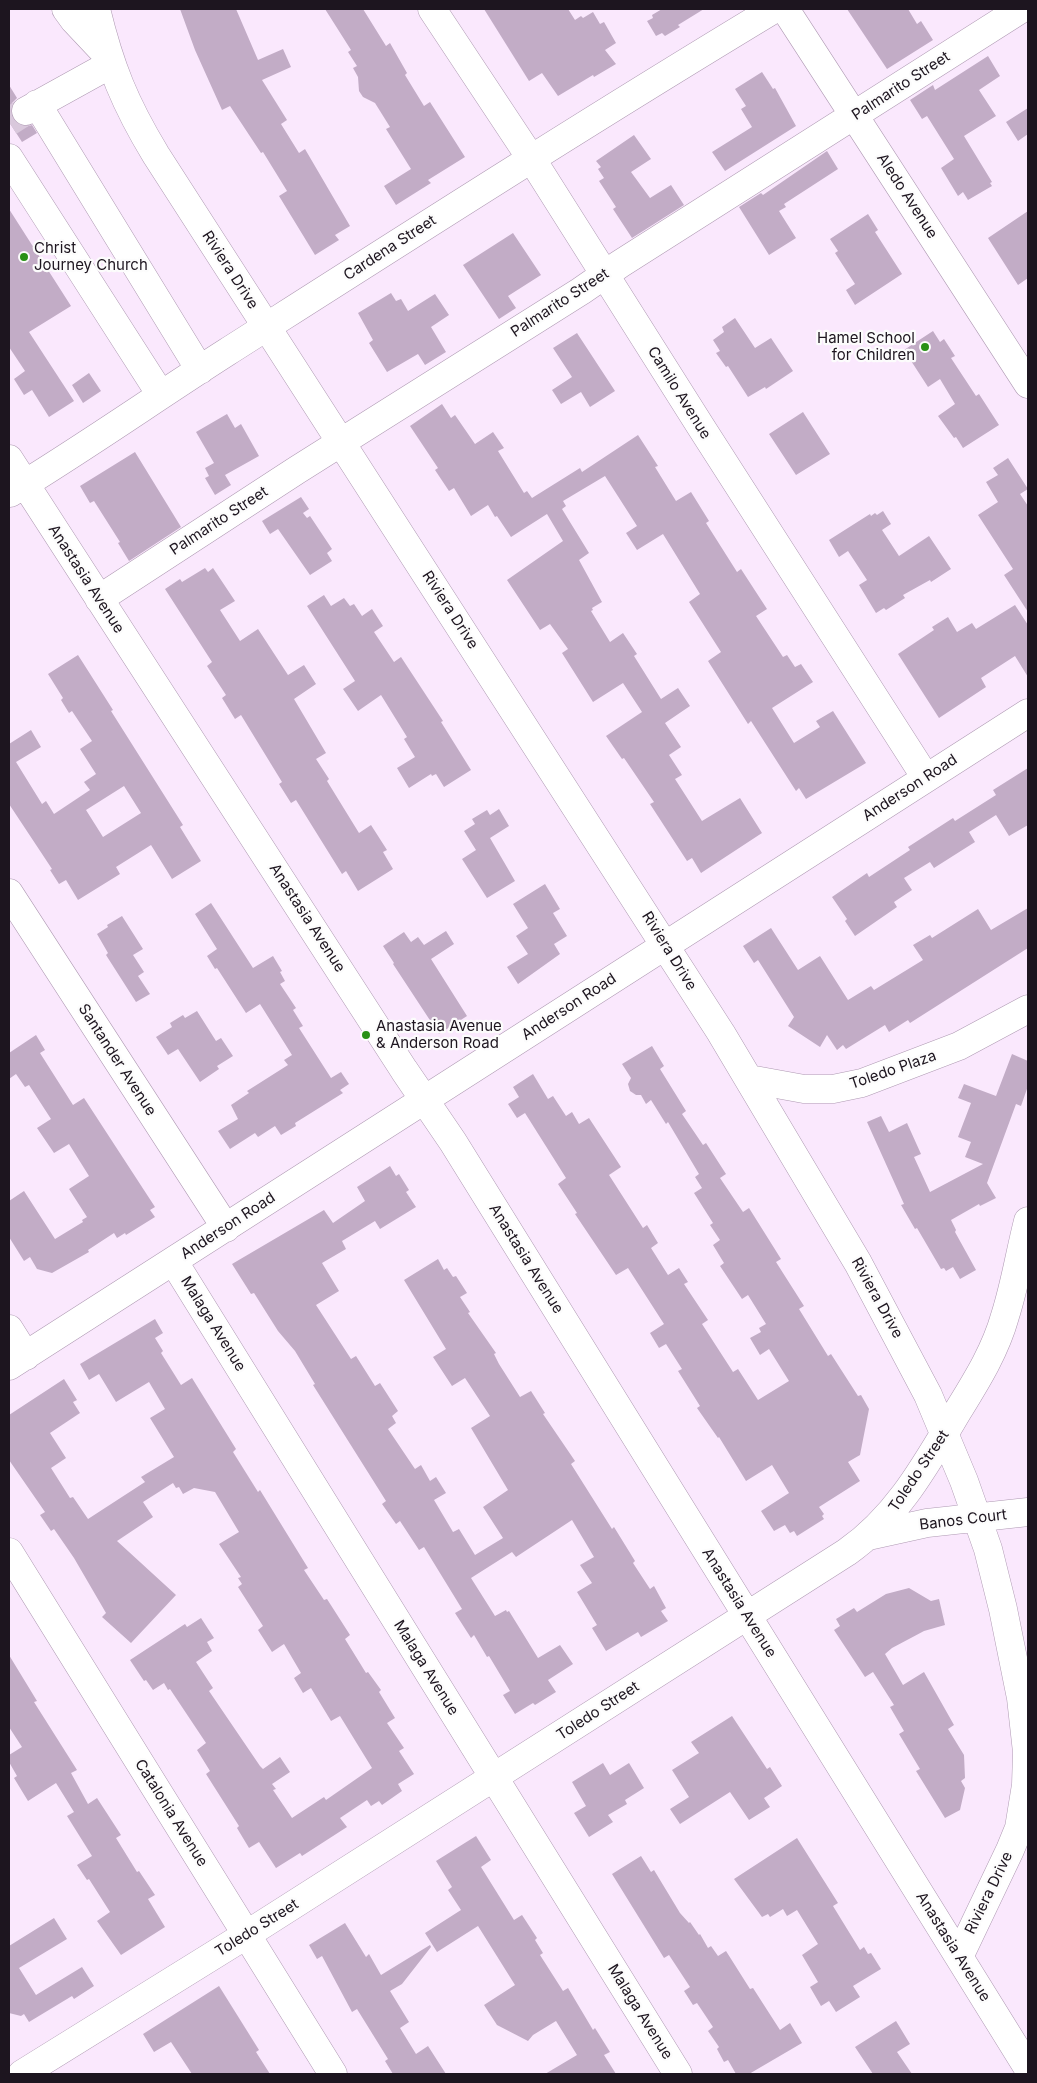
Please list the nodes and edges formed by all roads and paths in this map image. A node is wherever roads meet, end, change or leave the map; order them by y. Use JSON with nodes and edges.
{"nodes":[{"id":1,"x":66,"y":9,"type":"edge"},
{"id":2,"x":96,"y":9,"type":"edge"},
{"id":3,"x":432,"y":9,"type":"edge"},
{"id":4,"x":774,"y":9,"type":"edge"},
{"id":5,"x":785,"y":9,"type":"edge"},
{"id":6,"x":1021,"y":9,"type":"edge"},
{"id":7,"x":109,"y":60,"type":"junction"},
{"id":8,"x":854,"y":116,"type":"junction"},
{"id":9,"x":9,"y":158,"type":"edge"},
{"id":10,"x":531,"y":158,"type":"junction"},
{"id":11,"x":604,"y":274,"type":"junction"},
{"id":12,"x":267,"y":327,"type":"junction"},
{"id":13,"x":200,"y":370,"type":"junction"},
{"id":14,"x":1028,"y":384,"type":"edge"},
{"id":15,"x":161,"y":395,"type":"junction"},
{"id":16,"x":342,"y":443,"type":"junction"},
{"id":17,"x":9,"y":459,"type":"edge"},
{"id":18,"x":17,"y":489,"type":"edge"},
{"id":19,"x":99,"y":599,"type":"junction"},
{"id":20,"x":1028,"y":713,"type":"edge"},
{"id":21,"x":926,"y":778,"type":"junction"},
{"id":22,"x":9,"y":893,"type":"edge"},
{"id":23,"x":665,"y":945,"type":"junction"},
{"id":24,"x":1028,"y":1009,"type":"edge"},
{"id":25,"x":749,"y":1079,"type":"junction"},
{"id":26,"x":425,"y":1100,"type":"junction"},
{"id":27,"x":1028,"y":1221,"type":"edge"},
{"id":28,"x":226,"y":1228,"type":"junction"},
{"id":29,"x":174,"y":1262,"type":"junction"},
{"id":30,"x":9,"y":1329,"type":"edge"},
{"id":31,"x":17,"y":1361,"type":"edge"},
{"id":32,"x":944,"y":1434,"type":"junction"},
{"id":33,"x":1028,"y":1512,"type":"edge"},
{"id":34,"x":978,"y":1518,"type":"junction"},
{"id":35,"x":868,"y":1536,"type":"junction"},
{"id":36,"x":9,"y":1552,"type":"edge"},
{"id":37,"x":747,"y":1615,"type":"junction"},
{"id":38,"x":494,"y":1778,"type":"junction"},
{"id":39,"x":1026,"y":1797,"type":"edge"},
{"id":40,"x":246,"y":1935,"type":"junction"},
{"id":41,"x":959,"y":1957,"type":"junction"},
{"id":42,"x":1028,"y":2068,"type":"edge"},
{"id":43,"x":22,"y":2074,"type":"edge"},
{"id":44,"x":332,"y":2074,"type":"edge"},
{"id":45,"x":678,"y":2074,"type":"edge"}],
"edges":[{"from":1,"to":7,"type":"street"},
{"from":2,"to":7,"type":"street","name":"Riviera Drive"},
{"from":3,"to":10,"type":"street","name":"Camilo Avenue"},
{"from":4,"to":10,"type":"street","name":"Cardena Street"},
{"from":5,"to":8,"type":"street","name":"Aledo Avenue"},
{"from":6,"to":8,"type":"street","name":"Palmarito Street"},
{"from":7,"to":12,"type":"street","name":"Riviera Drive"},
{"from":7,"to":13,"type":"street"},
{"from":8,"to":11,"type":"street","name":"Palmarito Street"},
{"from":8,"to":14,"type":"street","name":"Aledo Avenue"},
{"from":9,"to":15,"type":"street"},
{"from":10,"to":11,"type":"street","name":"Camilo Avenue"},
{"from":10,"to":12,"type":"street","name":"Cardena Street"},
{"from":11,"to":16,"type":"street","name":"Palmarito Street"},
{"from":11,"to":21,"type":"street","name":"Camilo Avenue"},
{"from":12,"to":13,"type":"street","name":"Cardena Street"},
{"from":12,"to":16,"type":"street","name":"Riviera Drive"},
{"from":13,"to":15,"type":"street","name":"Cardena Street"},
{"from":15,"to":18,"type":"street","name":"Cardena Street"},
{"from":16,"to":19,"type":"street","name":"Palmarito Street"},
{"from":16,"to":23,"type":"street","name":"Riviera Drive"},
{"from":17,"to":18,"type":"street","name":"Anastasia Avenue"},
{"from":18,"to":19,"type":"street","name":"Anastasia Avenue"},
{"from":19,"to":26,"type":"street","name":"Anastasia Avenue"},
{"from":20,"to":21,"type":"street","name":"Anderson Road"},
{"from":21,"to":23,"type":"street","name":"Anderson Road"},
{"from":22,"to":28,"type":"street","name":"Santander Avenue"},
{"from":23,"to":25,"type":"street","name":"Riviera Drive"},
{"from":23,"to":26,"type":"street","name":"Anderson Road"},
{"from":24,"to":25,"type":"street","name":"Toledo Plaza"},
{"from":25,"to":32,"type":"street","name":"Riviera Drive"},
{"from":26,"to":28,"type":"street","name":"Anderson Road"},
{"from":26,"to":37,"type":"street","name":"Anastasia Avenue"},
{"from":27,"to":32,"type":"street","name":"Toledo Street"},
{"from":28,"to":29,"type":"street","name":"Anderson Road"},
{"from":29,"to":31,"type":"street","name":"Anderson Road"},
{"from":29,"to":38,"type":"street","name":"Malaga Avenue"},
{"from":30,"to":31,"type":"street"},
{"from":32,"to":34,"type":"street","name":"Riviera Drive"},
{"from":32,"to":35,"type":"street","name":"Toledo Street"},
{"from":33,"to":34,"type":"street","name":"Banos Court"},
{"from":34,"to":35,"type":"street","name":"Banos Court"},
{"from":34,"to":39,"type":"street","name":"Riviera Drive"},
{"from":35,"to":37,"type":"street","name":"Toledo Street"},
{"from":36,"to":40,"type":"street","name":"Catalonia Avenue"},
{"from":37,"to":38,"type":"street","name":"Toledo Street"},
{"from":37,"to":41,"type":"street","name":"Anastasia Avenue"},
{"from":38,"to":40,"type":"street","name":"Toledo Street"},
{"from":38,"to":45,"type":"street","name":"Malaga Avenue"},
{"from":39,"to":41,"type":"street","name":"Riviera Drive"},
{"from":40,"to":43,"type":"street","name":"Toledo Street"},
{"from":40,"to":44,"type":"street","name":"Catalonia Avenue"},
{"from":41,"to":42,"type":"street","name":"Anastasia Avenue"}]}
